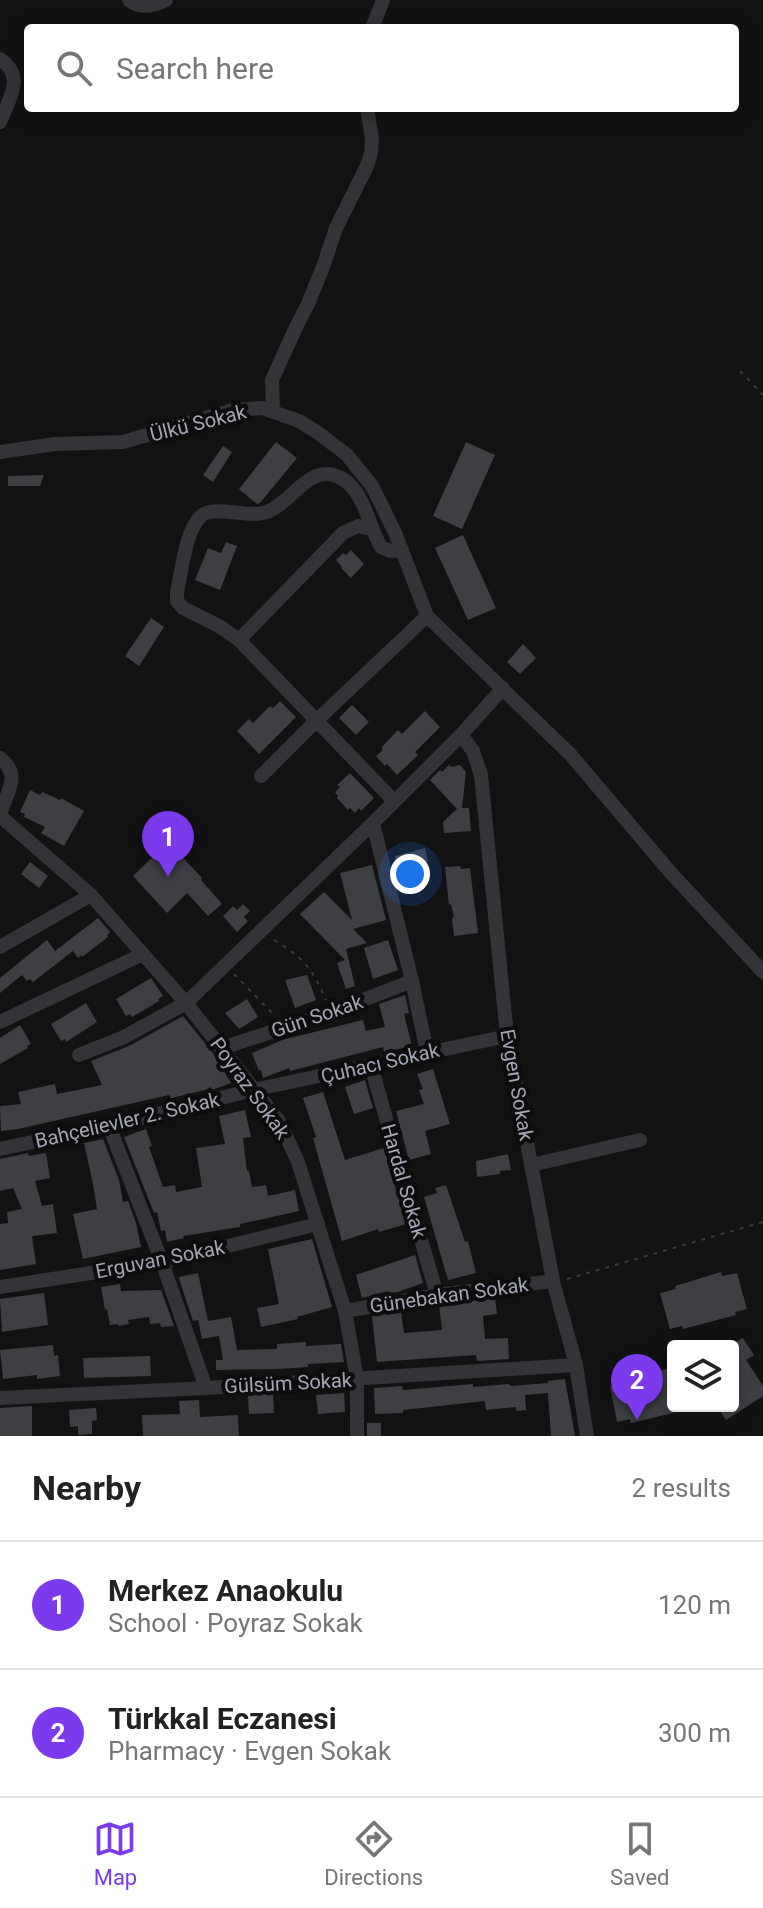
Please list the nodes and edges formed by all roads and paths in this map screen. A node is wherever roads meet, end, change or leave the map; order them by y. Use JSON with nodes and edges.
{"nodes":[{"id":1,"x":129,"y":0,"type":"edge"},
{"id":2,"x":166,"y":0,"type":"edge"},
{"id":3,"x":383,"y":0,"type":"edge"},
{"id":4,"x":374,"y":24,"type":"edge"},
{"id":5,"x":0,"y":59,"type":"edge"},
{"id":6,"x":368,"y":112,"type":"edge"},
{"id":7,"x":0,"y":122,"type":"edge"},
{"id":8,"x":740,"y":371,"type":"dead end"},
{"id":9,"x":763,"y":395,"type":"edge"},
{"id":10,"x":273,"y":411,"type":"junction"},
{"id":11,"x":0,"y":452,"type":"edge"},
{"id":12,"x":372,"y":529,"type":"junction"},
{"id":13,"x":402,"y":550,"type":"junction"},
{"id":14,"x":427,"y":616,"type":"junction"},
{"id":15,"x":239,"y":640,"type":"junction"},
{"id":16,"x":503,"y":688,"type":"junction"},
{"id":17,"x":316,"y":721,"type":"junction"},
{"id":18,"x":461,"y":735,"type":"junction"},
{"id":19,"x":0,"y":758,"type":"edge"},
{"id":20,"x":261,"y":776,"type":"dead end"},
{"id":21,"x":394,"y":801,"type":"junction"},
{"id":22,"x":0,"y":815,"type":"edge"},
{"id":23,"x":373,"y":823,"type":"junction"},
{"id":24,"x":91,"y":895,"type":"junction"},
{"id":25,"x":260,"y":931,"type":"junction"},
{"id":26,"x":0,"y":947,"type":"edge"},
{"id":27,"x":143,"y":954,"type":"junction"},
{"id":28,"x":226,"y":965,"type":"junction"},
{"id":29,"x":763,"y":972,"type":"edge"},
{"id":30,"x":412,"y":981,"type":"junction"},
{"id":31,"x":186,"y":1003,"type":"junction"},
{"id":32,"x":332,"y":1012,"type":"junction"},
{"id":33,"x":0,"y":1022,"type":"edge"},
{"id":34,"x":286,"y":1027,"type":"junction"},
{"id":35,"x":507,"y":1036,"type":"junction"},
{"id":36,"x":222,"y":1048,"type":"junction"},
{"id":37,"x":427,"y":1052,"type":"junction"},
{"id":38,"x":79,"y":1055,"type":"dead end"},
{"id":39,"x":371,"y":1066,"type":"junction"},
{"id":40,"x":253,"y":1090,"type":"junction"},
{"id":41,"x":109,"y":1126,"type":"junction"},
{"id":42,"x":640,"y":1140,"type":"dead end"},
{"id":43,"x":0,"y":1149,"type":"edge"},
{"id":44,"x":531,"y":1165,"type":"junction"},
{"id":45,"x":763,"y":1222,"type":"edge"},
{"id":46,"x":318,"y":1224,"type":"junction"},
{"id":47,"x":162,"y":1262,"type":"junction"},
{"id":48,"x":553,"y":1281,"type":"junction"},
{"id":49,"x":0,"y":1287,"type":"edge"},
{"id":50,"x":437,"y":1295,"type":"junction"},
{"id":51,"x":345,"y":1311,"type":"junction"},
{"id":52,"x":576,"y":1365,"type":"junction"},
{"id":53,"x":357,"y":1379,"type":"junction"},
{"id":54,"x":206,"y":1388,"type":"junction"},
{"id":55,"x":0,"y":1398,"type":"edge"},
{"id":56,"x":357,"y":1436,"type":"edge"},
{"id":57,"x":587,"y":1436,"type":"edge"}],
"edges":[{"from":1,"to":2,"type":"street"},
{"from":3,"to":4,"type":"street"},
{"from":5,"to":7,"type":"street"},
{"from":6,"to":10,"type":"street"},
{"from":8,"to":9,"type":"path"},
{"from":10,"to":11,"type":"street","name":"Ülkü Sokak"},
{"from":10,"to":13,"type":"street","name":"Ülkü Sokak"},
{"from":12,"to":13,"type":"street"},
{"from":12,"to":15,"type":"street"},
{"from":12,"to":15,"type":"street"},
{"from":13,"to":14,"type":"street","name":"Ülkü Sokak"},
{"from":14,"to":16,"type":"street"},
{"from":14,"to":17,"type":"street"},
{"from":15,"to":17,"type":"street"},
{"from":16,"to":18,"type":"street"},
{"from":16,"to":29,"type":"street"},
{"from":17,"to":20,"type":"street"},
{"from":17,"to":21,"type":"street"},
{"from":18,"to":21,"type":"street"},
{"from":18,"to":35,"type":"street","name":"Evgen Sokak"},
{"from":19,"to":22,"type":"street"},
{"from":21,"to":23,"type":"street"},
{"from":22,"to":24,"type":"street","name":"Poyraz Sokak"},
{"from":23,"to":25,"type":"street"},
{"from":23,"to":30,"type":"street"},
{"from":24,"to":26,"type":"street"},
{"from":24,"to":27,"type":"street","name":"Poyraz Sokak"},
{"from":25,"to":28,"type":"street"},
{"from":25,"to":32,"type":"path"},
{"from":27,"to":31,"type":"street","name":"Poyraz Sokak"},
{"from":27,"to":33,"type":"street"},
{"from":28,"to":31,"type":"street"},
{"from":28,"to":34,"type":"path"},
{"from":30,"to":32,"type":"street","name":"Gün Sokak"},
{"from":30,"to":37,"type":"street"},
{"from":31,"to":36,"type":"street","name":"Poyraz Sokak"},
{"from":31,"to":38,"type":"street"},
{"from":32,"to":34,"type":"street","name":"Gün Sokak"},
{"from":34,"to":36,"type":"street","name":"Gün Sokak"},
{"from":35,"to":37,"type":"street","name":"Çuhacı Sokak"},
{"from":35,"to":44,"type":"street","name":"Evgen Sokak"},
{"from":36,"to":40,"type":"street","name":"Poyraz Sokak"},
{"from":37,"to":39,"type":"street","name":"Çuhacı Sokak"},
{"from":39,"to":40,"type":"street","name":"Çuhacı Sokak"},
{"from":39,"to":50,"type":"street","name":"Hardal Sokak"},
{"from":40,"to":41,"type":"street","name":"Bahçelievler 2. Sokak"},
{"from":40,"to":46,"type":"street","name":"Poyraz Sokak"},
{"from":41,"to":43,"type":"street","name":"Bahçelievler 2. Sokak"},
{"from":41,"to":47,"type":"street"},
{"from":42,"to":44,"type":"street"},
{"from":44,"to":48,"type":"street","name":"Evgen Sokak"},
{"from":45,"to":48,"type":"path"},
{"from":46,"to":47,"type":"street","name":"Erguvan Sokak"},
{"from":46,"to":51,"type":"street","name":"Poyraz Sokak"},
{"from":47,"to":49,"type":"street","name":"Erguvan Sokak"},
{"from":47,"to":54,"type":"street"},
{"from":48,"to":50,"type":"street","name":"Günebakan Sokak"},
{"from":48,"to":52,"type":"street","name":"Evgen Sokak"},
{"from":50,"to":51,"type":"street","name":"Günebakan Sokak"},
{"from":51,"to":53,"type":"street","name":"Poyraz Sokak"},
{"from":52,"to":53,"type":"street","name":"Gülsüm Sokak"},
{"from":52,"to":57,"type":"street","name":"Evgen Sokak"},
{"from":53,"to":54,"type":"street","name":"Gülsüm Sokak"},
{"from":53,"to":56,"type":"street","name":"Poyraz Sokak"},
{"from":54,"to":55,"type":"street","name":"Gülsüm Sokak"}]}
